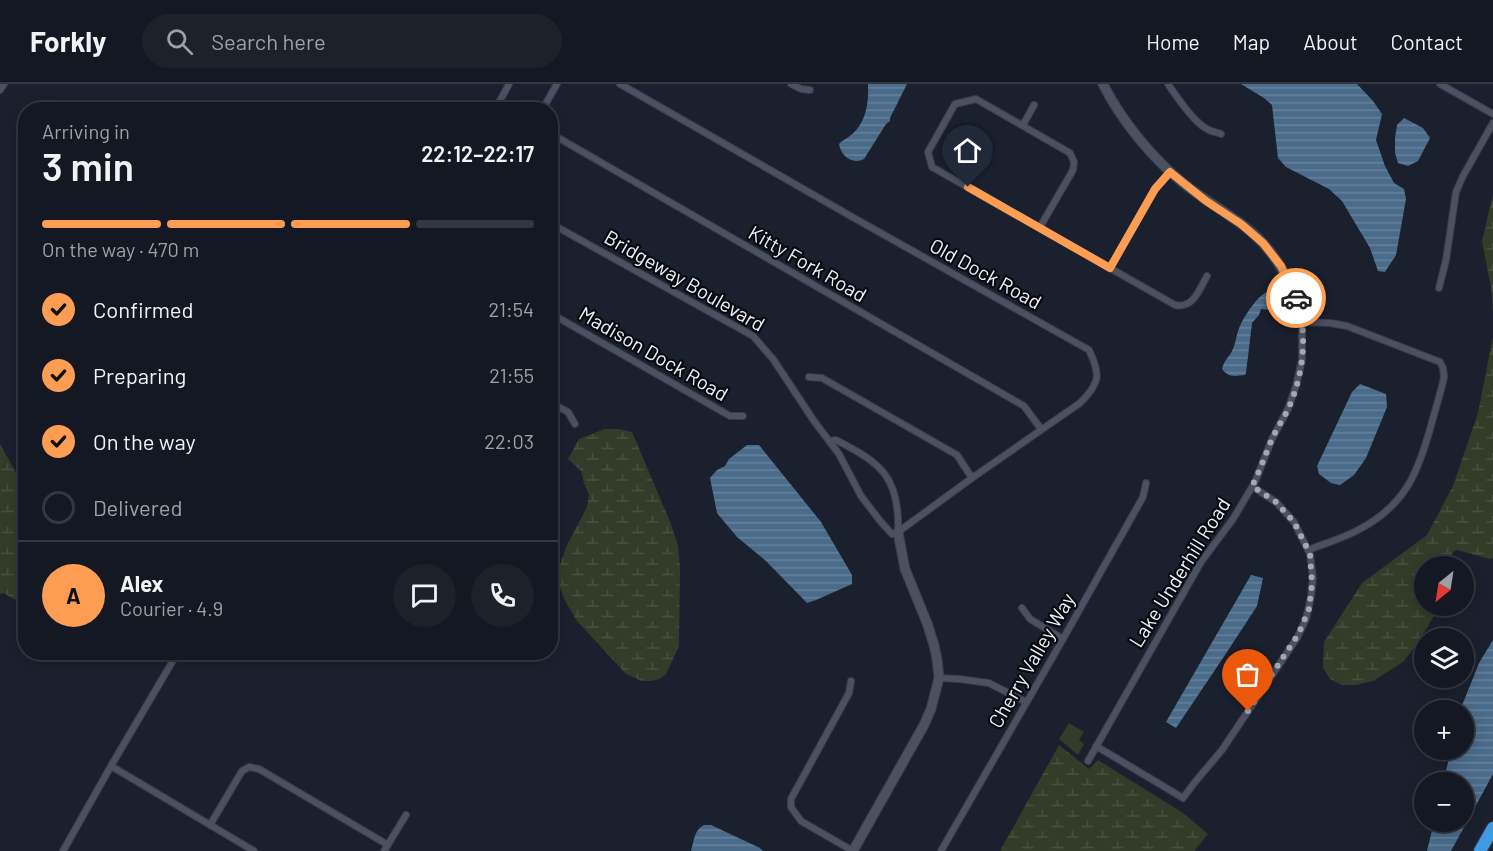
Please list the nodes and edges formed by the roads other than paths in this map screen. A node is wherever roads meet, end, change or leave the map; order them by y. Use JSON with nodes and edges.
{"nodes":[{"id":1,"x":4,"y":84,"type":"edge"},
{"id":2,"x":509,"y":84,"type":"edge"},
{"id":3,"x":557,"y":84,"type":"edge"},
{"id":4,"x":620,"y":84,"type":"edge"},
{"id":5,"x":791,"y":84,"type":"edge"},
{"id":6,"x":1102,"y":84,"type":"edge"},
{"id":7,"x":1168,"y":84,"type":"edge"},
{"id":8,"x":1440,"y":84,"type":"edge"},
{"id":9,"x":0,"y":90,"type":"edge"},
{"id":10,"x":810,"y":90,"type":"dead end"},
{"id":11,"x":499,"y":102,"type":"edge"},
{"id":12,"x":547,"y":102,"type":"edge"},
{"id":13,"x":1034,"y":105,"type":"dead end"},
{"id":14,"x":1493,"y":114,"type":"edge"},
{"id":15,"x":1493,"y":123,"type":"edge"},
{"id":16,"x":1023,"y":125,"type":"junction"},
{"id":17,"x":1221,"y":134,"type":"dead end"},
{"id":18,"x":558,"y":139,"type":"edge"},
{"id":19,"x":1170,"y":172,"type":"junction"},
{"id":20,"x":558,"y":227,"type":"edge"},
{"id":21,"x":1040,"y":227,"type":"junction"},
{"id":22,"x":1110,"y":268,"type":"junction"},
{"id":23,"x":1207,"y":276,"type":"dead end"},
{"id":24,"x":1439,"y":288,"type":"dead end"},
{"id":25,"x":558,"y":318,"type":"edge"},
{"id":26,"x":1302,"y":322,"type":"junction"},
{"id":27,"x":809,"y":377,"type":"dead end"},
{"id":28,"x":558,"y":406,"type":"edge"},
{"id":29,"x":743,"y":416,"type":"dead end"},
{"id":30,"x":575,"y":424,"type":"dead end"},
{"id":31,"x":1041,"y":429,"type":"junction"},
{"id":32,"x":829,"y":441,"type":"junction"},
{"id":33,"x":972,"y":478,"type":"junction"},
{"id":34,"x":1146,"y":483,"type":"dead end"},
{"id":35,"x":1252,"y":486,"type":"junction"},
{"id":36,"x":898,"y":532,"type":"junction"},
{"id":37,"x":1308,"y":550,"type":"junction"},
{"id":38,"x":1022,"y":608,"type":"dead end"},
{"id":39,"x":1063,"y":639,"type":"junction"},
{"id":40,"x":173,"y":660,"type":"edge"},
{"id":41,"x":939,"y":678,"type":"junction"},
{"id":42,"x":851,"y":681,"type":"dead end"},
{"id":43,"x":1026,"y":702,"type":"junction"},
{"id":44,"x":1096,"y":746,"type":"junction"},
{"id":45,"x":1088,"y":761,"type":"dead end"},
{"id":46,"x":111,"y":766,"type":"junction"},
{"id":47,"x":406,"y":815,"type":"dead end"},
{"id":48,"x":210,"y":825,"type":"junction"},
{"id":49,"x":1493,"y":828,"type":"edge"},
{"id":50,"x":386,"y":848,"type":"edge"},
{"id":51,"x":63,"y":851,"type":"edge"},
{"id":52,"x":254,"y":851,"type":"edge"},
{"id":53,"x":853,"y":851,"type":"edge"},
{"id":54,"x":941,"y":851,"type":"edge"},
{"id":55,"x":1480,"y":851,"type":"edge"}],
"edges":[{"from":1,"to":9,"type":"street"},
{"from":2,"to":11,"type":"street"},
{"from":3,"to":12,"type":"street"},
{"from":4,"to":31,"type":"street","name":"Old Dock Road"},
{"from":5,"to":10,"type":"street"},
{"from":6,"to":19,"type":"street","name":"Lake Underhill Road"},
{"from":7,"to":17,"type":"street"},
{"from":8,"to":14,"type":"street"},
{"from":13,"to":16,"type":"street"},
{"from":15,"to":24,"type":"street"},
{"from":16,"to":21,"type":"street"},
{"from":16,"to":21,"type":"street"},
{"from":18,"to":31,"type":"street","name":"Kitty Fork Road"},
{"from":19,"to":22,"type":"street"},
{"from":19,"to":26,"type":"street","name":"Lake Underhill Road"},
{"from":20,"to":32,"type":"street","name":"Bridgeway Boulevard"},
{"from":21,"to":22,"type":"street"},
{"from":22,"to":23,"type":"street"},
{"from":25,"to":29,"type":"street","name":"Madison Dock Road"},
{"from":26,"to":35,"type":"street","name":"Lake Underhill Road"},
{"from":26,"to":37,"type":"street"},
{"from":27,"to":33,"type":"street"},
{"from":28,"to":30,"type":"street"},
{"from":31,"to":33,"type":"street","name":"Old Dock Road"},
{"from":32,"to":36,"type":"street","name":"Bridgeway Boulevard"},
{"from":32,"to":36,"type":"street"},
{"from":33,"to":36,"type":"street","name":"Old Dock Road"},
{"from":34,"to":39,"type":"street","name":"Cherry Valley Way"},
{"from":35,"to":37,"type":"street"},
{"from":35,"to":44,"type":"street","name":"Lake Underhill Road"},
{"from":36,"to":41,"type":"street"},
{"from":37,"to":44,"type":"street"},
{"from":38,"to":39,"type":"street"},
{"from":39,"to":43,"type":"street","name":"Cherry Valley Way"},
{"from":40,"to":46,"type":"street"},
{"from":41,"to":43,"type":"street"},
{"from":41,"to":53,"type":"street"},
{"from":42,"to":53,"type":"street"},
{"from":43,"to":54,"type":"street","name":"Cherry Valley Way"},
{"from":44,"to":45,"type":"street","name":"Lake Underhill Road"},
{"from":46,"to":48,"type":"street"},
{"from":46,"to":51,"type":"street"},
{"from":47,"to":50,"type":"street"},
{"from":48,"to":50,"type":"street"},
{"from":48,"to":52,"type":"street"},
{"from":49,"to":55,"type":"highway"}]}
